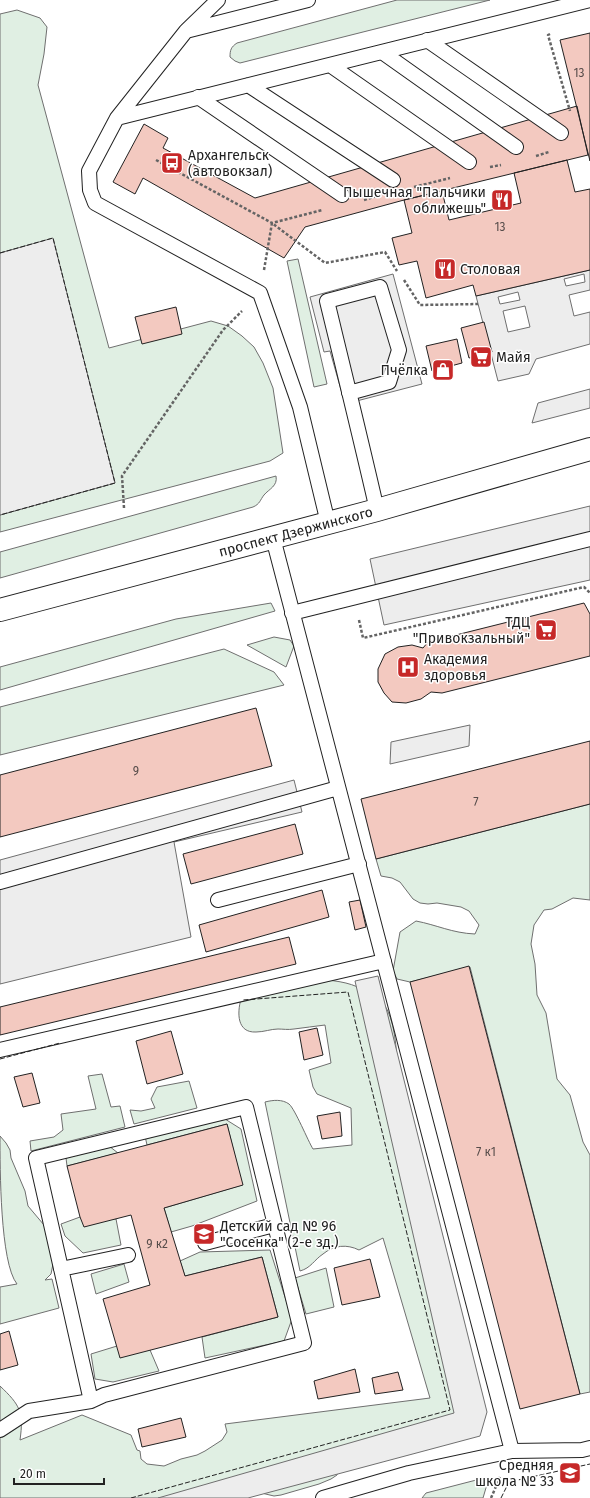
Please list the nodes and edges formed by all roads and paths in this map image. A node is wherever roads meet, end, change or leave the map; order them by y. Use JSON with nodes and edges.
{"nodes":[{"id":1,"x":218,"y":0,"type":"edge"},
{"id":2,"x":308,"y":0,"type":"edge"},
{"id":3,"x":590,"y":0,"type":"edge"},
{"id":4,"x":186,"y":31,"type":"junction"},
{"id":5,"x":555,"y":32,"type":"dead end"},
{"id":6,"x":427,"y":40,"type":"junction"},
{"id":7,"x":382,"y":52,"type":"junction"},
{"id":8,"x":330,"y":65,"type":"junction"},
{"id":9,"x":248,"y":85,"type":"junction"},
{"id":10,"x":198,"y":97,"type":"junction"},
{"id":11,"x":572,"y":115,"type":"dead end"},
{"id":12,"x":117,"y":118,"type":"junction"},
{"id":13,"x":561,"y":133,"type":"dead end"},
{"id":14,"x":516,"y":147,"type":"dead end"},
{"id":15,"x":549,"y":152,"type":"dead end"},
{"id":16,"x":534,"y":156,"type":"dead end"},
{"id":17,"x":156,"y":160,"type":"dead end"},
{"id":18,"x":469,"y":162,"type":"dead end"},
{"id":19,"x":503,"y":164,"type":"dead end"},
{"id":20,"x":488,"y":168,"type":"dead end"},
{"id":21,"x":457,"y":176,"type":"dead end"},
{"id":22,"x":393,"y":180,"type":"dead end"},
{"id":23,"x":410,"y":188,"type":"dead end"},
{"id":24,"x":342,"y":195,"type":"dead end"},
{"id":25,"x":380,"y":196,"type":"dead end"},
{"id":26,"x":356,"y":202,"type":"dead end"},
{"id":27,"x":326,"y":210,"type":"dead end"},
{"id":28,"x":272,"y":223,"type":"junction"},
{"id":29,"x":260,"y":293,"type":"junction"},
{"id":30,"x":349,"y":393,"type":"junction"},
{"id":31,"x":590,"y":449,"type":"edge"},
{"id":32,"x":124,"y":508,"type":"dead end"},
{"id":33,"x":377,"y":510,"type":"junction"},
{"id":34,"x":328,"y":523,"type":"junction"},
{"id":35,"x":273,"y":538,"type":"junction"},
{"id":36,"x":590,"y":539,"type":"edge"},
{"id":37,"x":590,"y":593,"type":"edge"},
{"id":38,"x":0,"y":610,"type":"edge"},
{"id":39,"x":292,"y":613,"type":"junction"},
{"id":40,"x":359,"y":618,"type":"dead end"},
{"id":41,"x":338,"y":788,"type":"junction"},
{"id":42,"x":359,"y":864,"type":"junction"},
{"id":43,"x":0,"y":882,"type":"edge"},
{"id":44,"x":218,"y":900,"type":"dead end"},
{"id":45,"x":384,"y":961,"type":"junction"},
{"id":46,"x":0,"y":1050,"type":"edge"},
{"id":47,"x":274,"y":1225,"type":"junction"},
{"id":48,"x":205,"y":1243,"type":"dead end"},
{"id":49,"x":128,"y":1255,"type":"dead end"},
{"id":50,"x":61,"y":1269,"type":"junction"},
{"id":51,"x":91,"y":1401,"type":"junction"},
{"id":52,"x":0,"y":1430,"type":"edge"},
{"id":53,"x":590,"y":1448,"type":"edge"},
{"id":54,"x":512,"y":1451,"type":"junction"},
{"id":55,"x":323,"y":1498,"type":"edge"}],
"edges":[{"from":1,"to":4,"type":"lane"},
{"from":2,"to":4,"type":"lane"},
{"from":3,"to":6,"type":"lane"},
{"from":4,"to":12,"type":"lane"},
{"from":5,"to":11,"type":"path"},
{"from":6,"to":7,"type":"lane"},
{"from":6,"to":13,"type":"lane"},
{"from":7,"to":8,"type":"lane"},
{"from":7,"to":14,"type":"lane"},
{"from":8,"to":9,"type":"lane"},
{"from":8,"to":18,"type":"lane"},
{"from":9,"to":10,"type":"lane"},
{"from":9,"to":22,"type":"lane"},
{"from":10,"to":12,"type":"lane"},
{"from":10,"to":24,"type":"lane"},
{"from":12,"to":29,"type":"lane"},
{"from":15,"to":16,"type":"path"},
{"from":17,"to":28,"type":"path"},
{"from":19,"to":20,"type":"path"},
{"from":21,"to":23,"type":"path"},
{"from":25,"to":26,"type":"path"},
{"from":27,"to":28,"type":"path"},
{"from":28,"to":29,"type":"path"},
{"from":29,"to":32,"type":"path"},
{"from":29,"to":34,"type":"lane"},
{"from":30,"to":30,"type":"lane"},
{"from":30,"to":33,"type":"lane"},
{"from":31,"to":33,"type":"main road","name":"проспект Дзержинского"},
{"from":33,"to":34,"type":"main road","name":"проспект Дзержинского"},
{"from":34,"to":35,"type":"main road","name":"проспект Дзержинского"},
{"from":35,"to":38,"type":"main road","name":"проспект Дзержинского"},
{"from":35,"to":39,"type":"lane"},
{"from":36,"to":39,"type":"lane"},
{"from":37,"to":40,"type":"path"},
{"from":39,"to":41,"type":"lane"},
{"from":41,"to":42,"type":"lane"},
{"from":41,"to":43,"type":"lane"},
{"from":42,"to":44,"type":"lane"},
{"from":42,"to":45,"type":"lane"},
{"from":45,"to":46,"type":"lane"},
{"from":45,"to":54,"type":"lane"},
{"from":47,"to":48,"type":"lane"},
{"from":47,"to":50,"type":"lane"},
{"from":47,"to":51,"type":"lane"},
{"from":49,"to":50,"type":"lane"},
{"from":50,"to":51,"type":"lane"},
{"from":51,"to":52,"type":"lane"},
{"from":53,"to":54,"type":"lane"},
{"from":54,"to":55,"type":"lane"}]}
